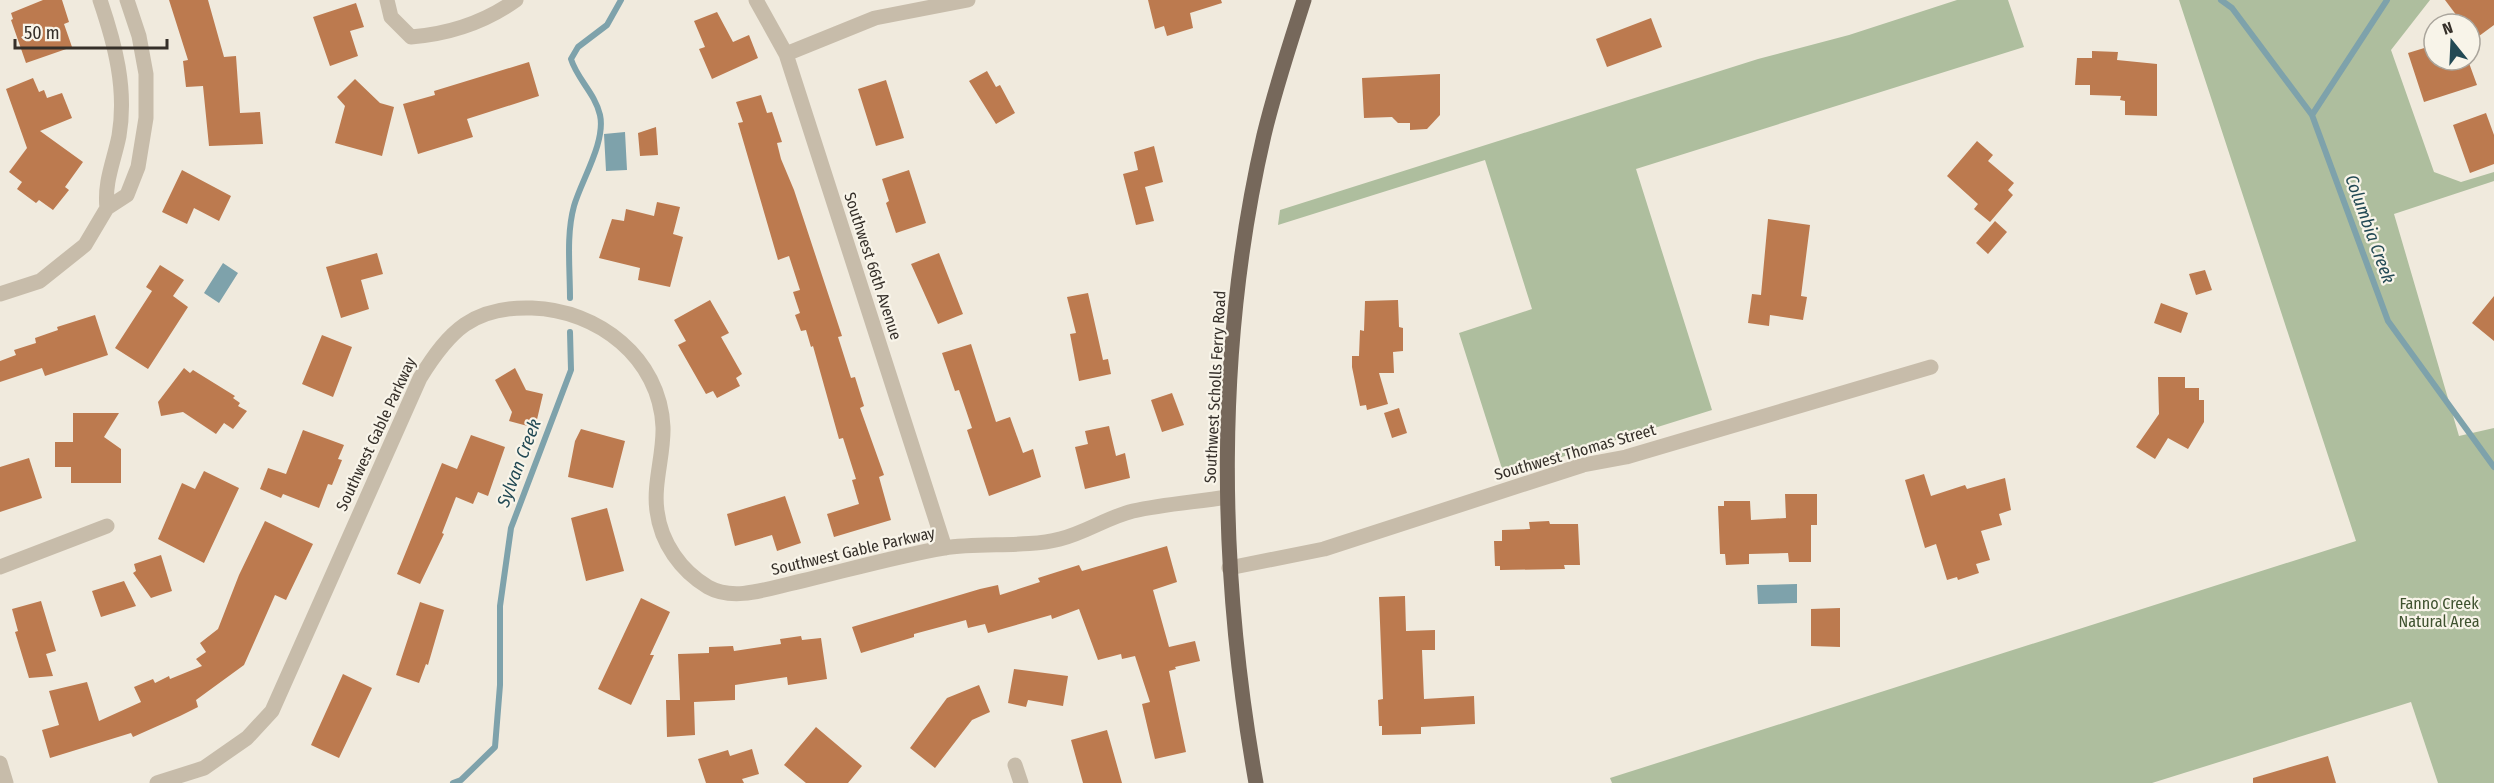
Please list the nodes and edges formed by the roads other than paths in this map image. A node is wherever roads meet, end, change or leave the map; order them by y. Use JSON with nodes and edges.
{"nodes":[{"id":1,"x":100,"y":0,"type":"edge"},
{"id":2,"x":127,"y":0,"type":"edge"},
{"id":3,"x":387,"y":0,"type":"edge"},
{"id":4,"x":516,"y":0,"type":"edge"},
{"id":5,"x":756,"y":0,"type":"edge"},
{"id":6,"x":968,"y":0,"type":"edge"},
{"id":7,"x":1304,"y":0,"type":"edge"},
{"id":8,"x":786,"y":54,"type":"junction"},
{"id":9,"x":106,"y":208,"type":"junction"},
{"id":10,"x":0,"y":294,"type":"edge"},
{"id":11,"x":1931,"y":367,"type":"dead end"},
{"id":12,"x":1227,"y":497,"type":"junction"},
{"id":13,"x":107,"y":526,"type":"dead end"},
{"id":14,"x":945,"y":548,"type":"junction"},
{"id":15,"x":0,"y":567,"type":"edge"},
{"id":16,"x":1229,"y":568,"type":"junction"},
{"id":17,"x":0,"y":763,"type":"edge"},
{"id":18,"x":1016,"y":765,"type":"dead end"},
{"id":19,"x":6,"y":783,"type":"edge"},
{"id":20,"x":157,"y":783,"type":"edge"},
{"id":21,"x":1021,"y":783,"type":"edge"},
{"id":22,"x":1256,"y":783,"type":"edge"}],
"edges":[{"from":1,"to":9,"type":"street"},
{"from":2,"to":9,"type":"street"},
{"from":3,"to":4,"type":"street"},
{"from":5,"to":8,"type":"street","name":"Southwest 66th Avenue"},
{"from":6,"to":8,"type":"street"},
{"from":7,"to":12,"type":"main road","name":"Southwest Scholls Ferry Road"},
{"from":8,"to":14,"type":"street","name":"Southwest 66th Avenue"},
{"from":9,"to":10,"type":"street"},
{"from":11,"to":16,"type":"street","name":"Southwest Thomas Street"},
{"from":12,"to":14,"type":"street","name":"Southwest Gable Parkway"},
{"from":12,"to":16,"type":"main road","name":"Southwest Scholls Ferry Road"},
{"from":13,"to":15,"type":"street"},
{"from":14,"to":20,"type":"street","name":"Southwest Gable Parkway"},
{"from":16,"to":22,"type":"main road","name":"Southwest Scholls Ferry Road"},
{"from":17,"to":19,"type":"street"},
{"from":18,"to":21,"type":"street"}]}
